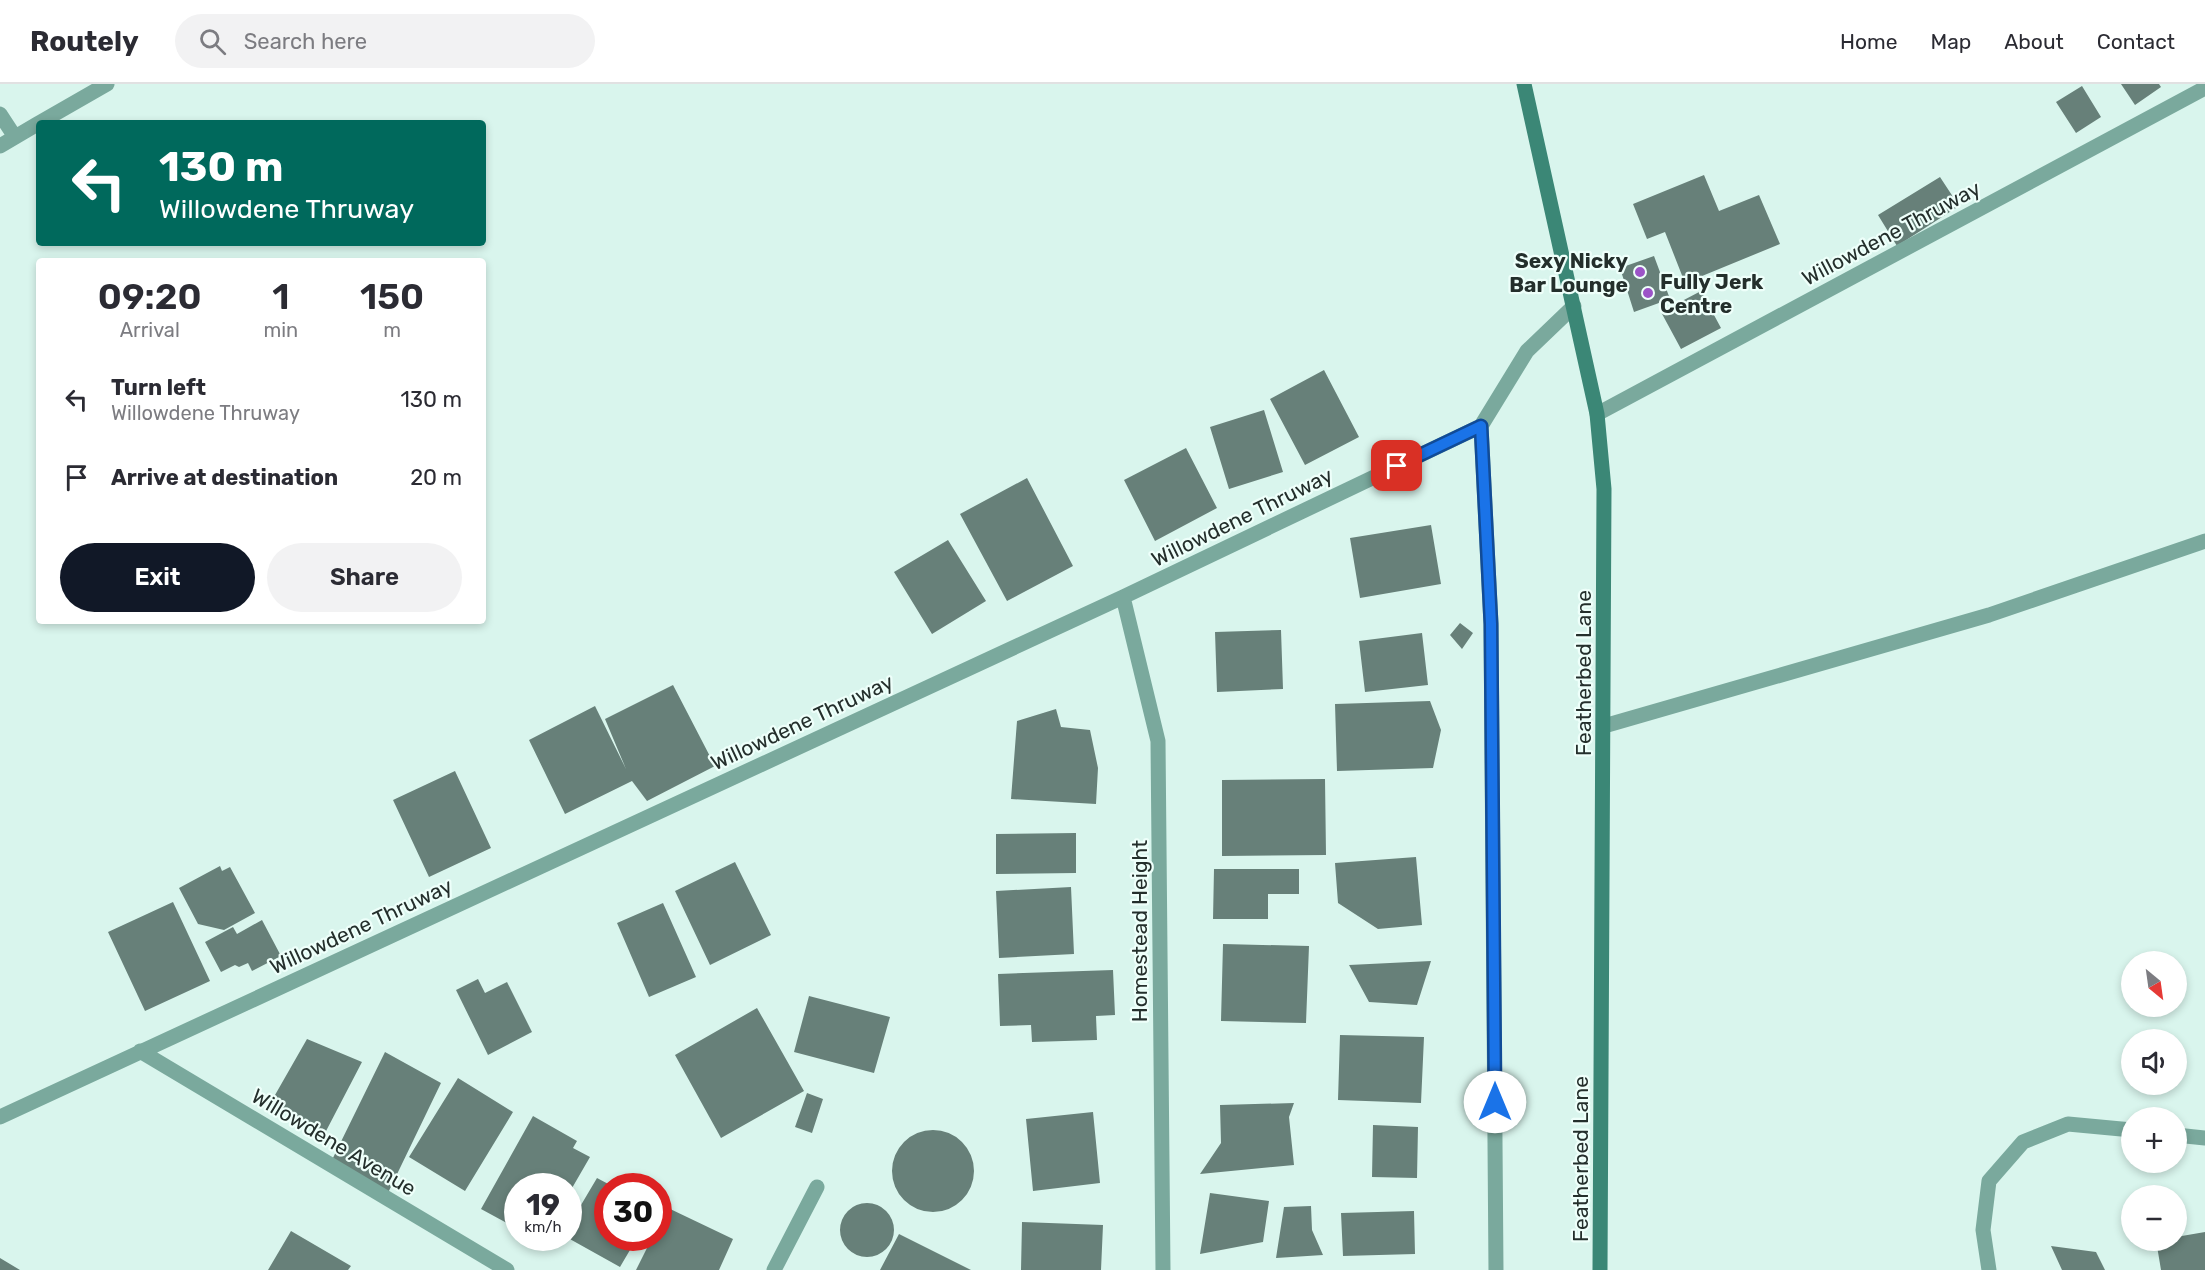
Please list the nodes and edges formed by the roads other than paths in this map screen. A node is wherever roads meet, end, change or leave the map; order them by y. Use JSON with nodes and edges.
{"nodes":[{"id":1,"x":107,"y":84,"type":"edge"},
{"id":2,"x":1524,"y":84,"type":"edge"},
{"id":3,"x":2205,"y":88,"type":"edge"},
{"id":4,"x":0,"y":114,"type":"edge"},
{"id":5,"x":44,"y":120,"type":"edge"},
{"id":6,"x":36,"y":125,"type":"edge"},
{"id":7,"x":15,"y":137,"type":"junction"},
{"id":8,"x":0,"y":146,"type":"edge"},
{"id":9,"x":1574,"y":306,"type":"junction"},
{"id":10,"x":1598,"y":414,"type":"junction"},
{"id":11,"x":1481,"y":426,"type":"junction"},
{"id":12,"x":2205,"y":541,"type":"edge"},
{"id":13,"x":1123,"y":597,"type":"junction"},
{"id":14,"x":1604,"y":726,"type":"junction"},
{"id":15,"x":140,"y":1051,"type":"junction"},
{"id":16,"x":0,"y":1117,"type":"edge"},
{"id":17,"x":2121,"y":1129,"type":"edge"},
{"id":18,"x":2187,"y":1136,"type":"edge"},
{"id":19,"x":2205,"y":1138,"type":"edge"},
{"id":20,"x":817,"y":1187,"type":"dead end"},
{"id":21,"x":507,"y":1270,"type":"edge"},
{"id":22,"x":774,"y":1270,"type":"edge"},
{"id":23,"x":1163,"y":1270,"type":"edge"},
{"id":24,"x":1496,"y":1270,"type":"edge"},
{"id":25,"x":1600,"y":1270,"type":"edge"},
{"id":26,"x":1989,"y":1270,"type":"edge"}],
"edges":[{"from":1,"to":5,"type":"street"},
{"from":2,"to":9,"type":"main road","name":"Featherbed Lane"},
{"from":3,"to":10,"type":"street","name":"Willowdene Thruway"},
{"from":4,"to":7,"type":"street"},
{"from":6,"to":7,"type":"street"},
{"from":7,"to":8,"type":"street"},
{"from":9,"to":10,"type":"main road","name":"Featherbed Lane"},
{"from":9,"to":11,"type":"street"},
{"from":10,"to":14,"type":"main road","name":"Featherbed Lane"},
{"from":11,"to":13,"type":"street","name":"Willowdene Thruway"},
{"from":11,"to":24,"type":"street"},
{"from":12,"to":14,"type":"street"},
{"from":13,"to":15,"type":"street","name":"Willowdene Thruway"},
{"from":13,"to":23,"type":"street","name":"Homestead Height"},
{"from":14,"to":25,"type":"main road","name":"Featherbed Lane"},
{"from":15,"to":16,"type":"street","name":"Willowdene Thruway"},
{"from":15,"to":21,"type":"street","name":"Willowdene Avenue"},
{"from":17,"to":26,"type":"street"},
{"from":18,"to":19,"type":"street"},
{"from":20,"to":22,"type":"street"}]}
